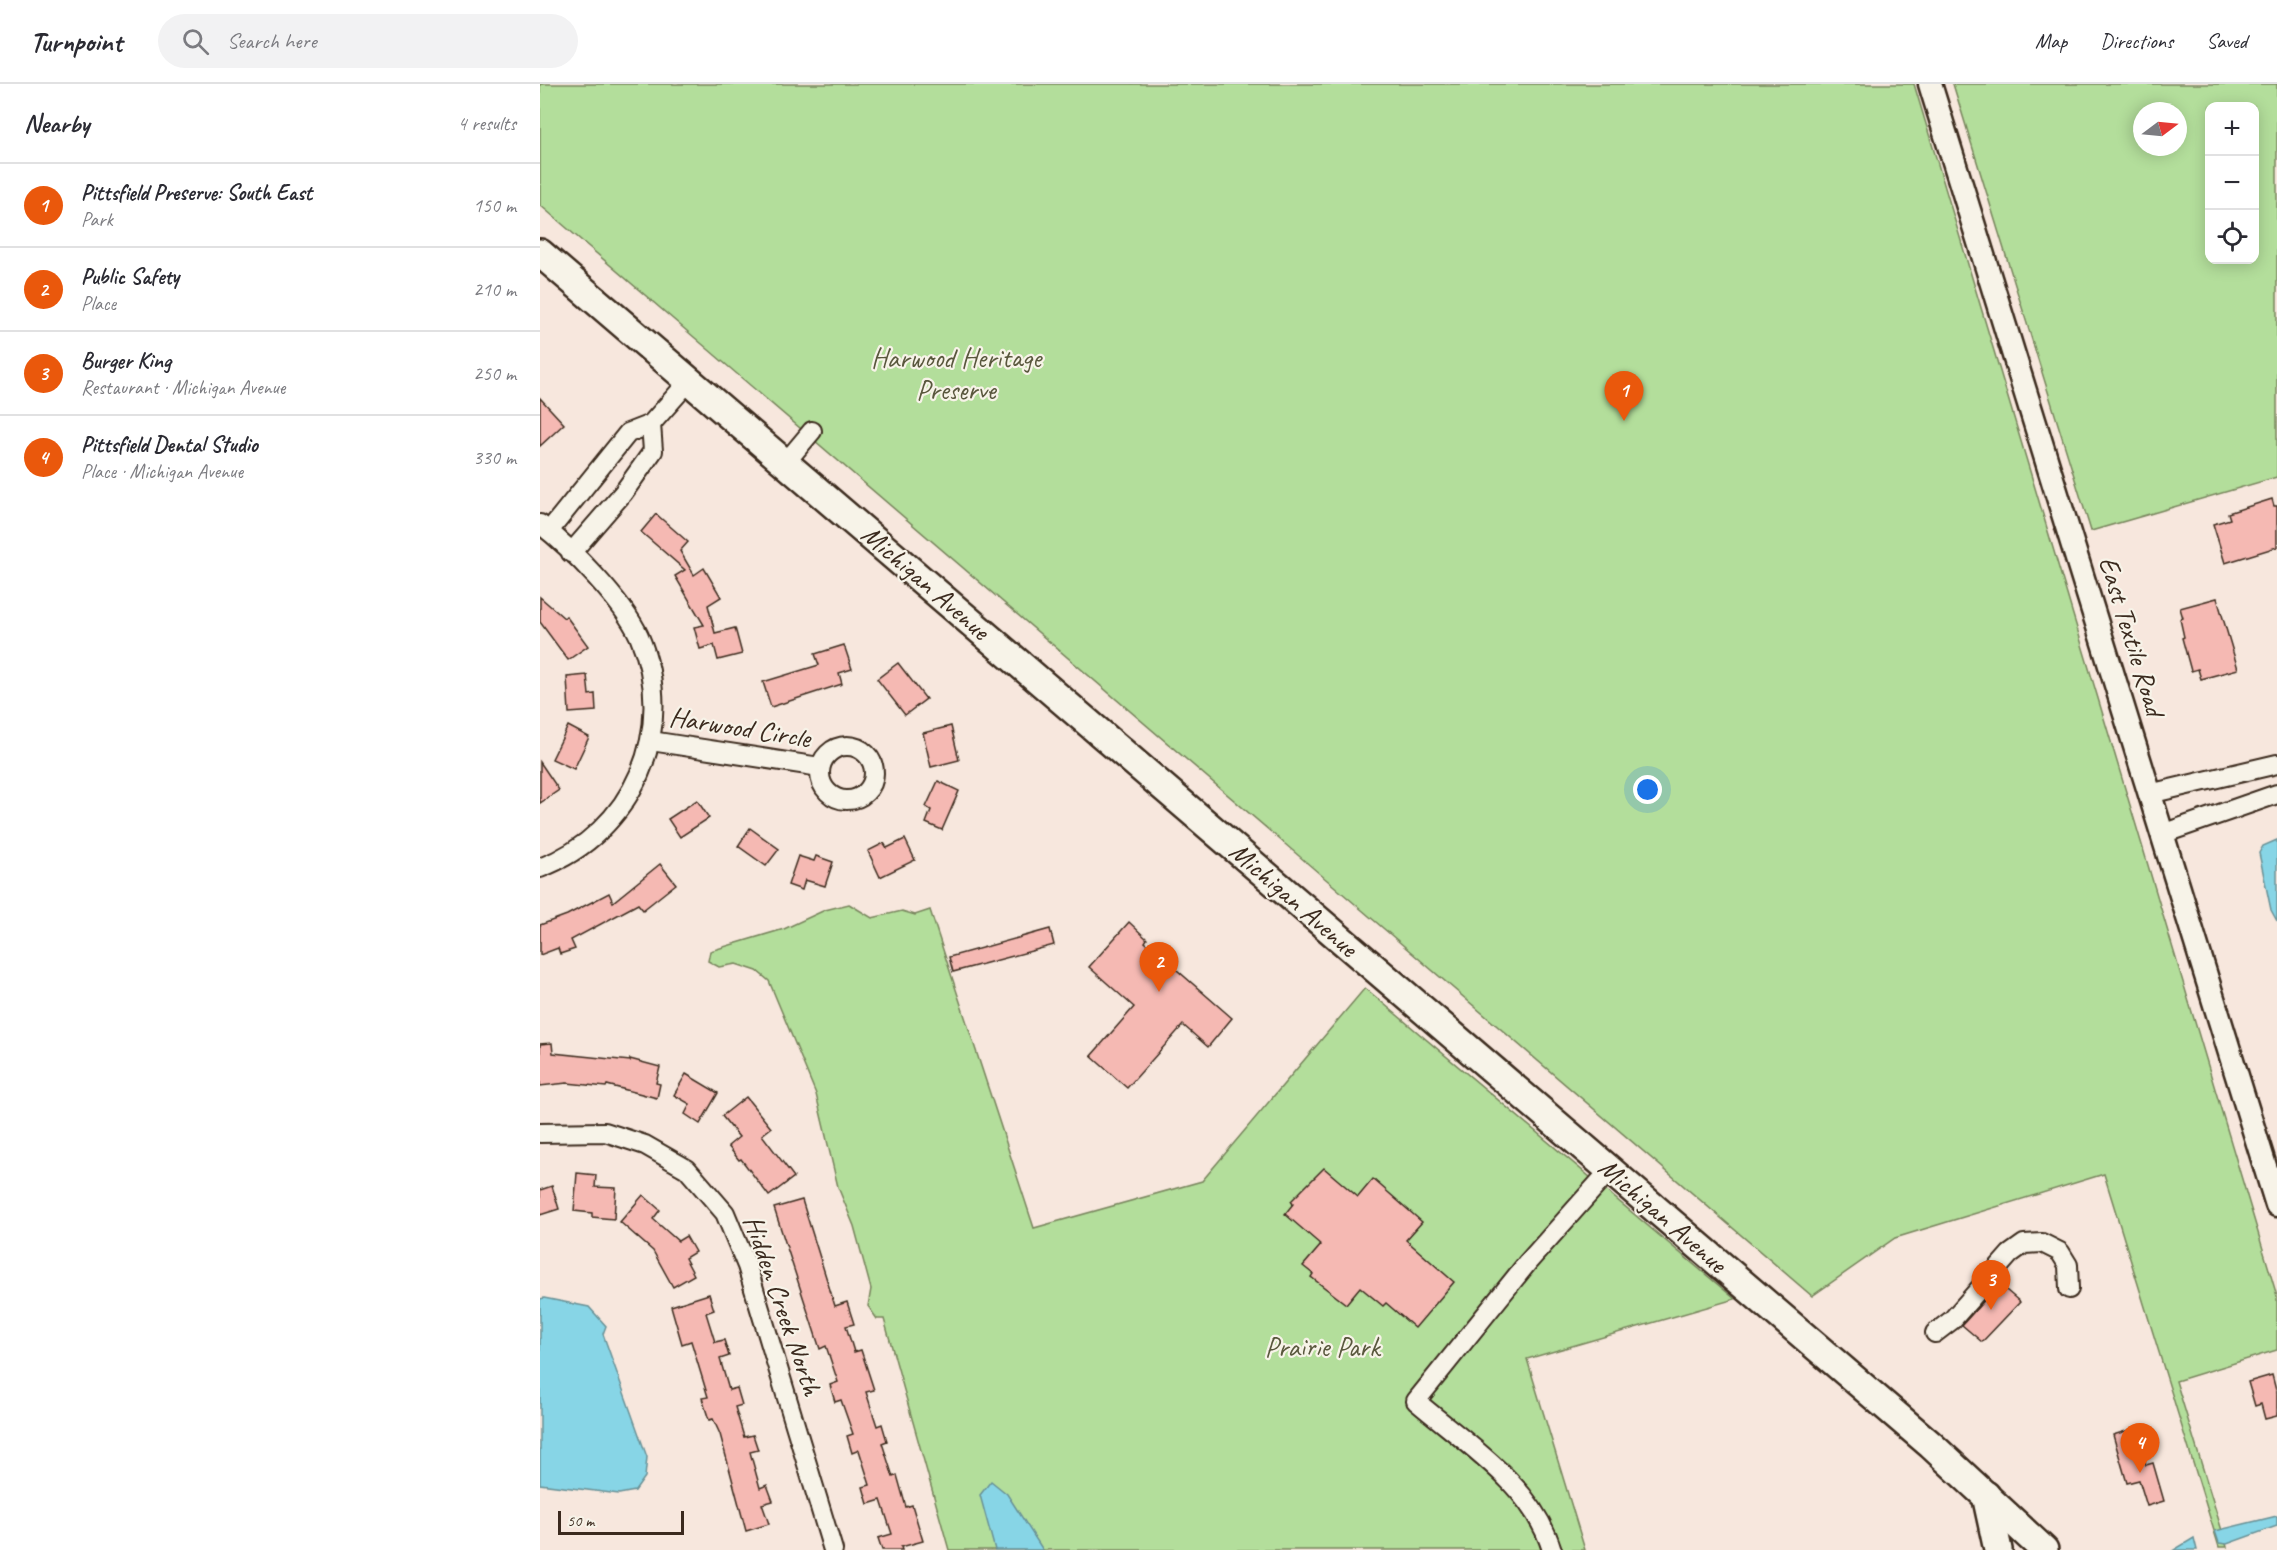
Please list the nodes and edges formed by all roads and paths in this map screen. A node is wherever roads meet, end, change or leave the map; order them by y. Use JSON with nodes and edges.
{"nodes":[{"id":1,"x":1930,"y":84,"type":"edge"},
{"id":2,"x":540,"y":253,"type":"edge"},
{"id":3,"x":689,"y":381,"type":"junction"},
{"id":4,"x":651,"y":424,"type":"junction"},
{"id":5,"x":812,"y":431,"type":"dead end"},
{"id":6,"x":786,"y":462,"type":"junction"},
{"id":7,"x":545,"y":528,"type":"edge"},
{"id":8,"x":571,"y":554,"type":"junction"},
{"id":9,"x":651,"y":741,"type":"junction"},
{"id":10,"x":2277,"y":764,"type":"edge"},
{"id":11,"x":820,"y":767,"type":"dead end"},
{"id":12,"x":2149,"y":794,"type":"junction"},
{"id":13,"x":2277,"y":794,"type":"edge"},
{"id":14,"x":2162,"y":834,"type":"junction"},
{"id":15,"x":540,"y":868,"type":"edge"},
{"id":16,"x":540,"y":1133,"type":"edge"},
{"id":17,"x":1611,"y":1170,"type":"junction"},
{"id":18,"x":2277,"y":1205,"type":"edge"},
{"id":19,"x":2069,"y":1289,"type":"dead end"},
{"id":20,"x":1935,"y":1333,"type":"dead end"},
{"id":21,"x":1986,"y":1495,"type":"junction"},
{"id":22,"x":833,"y":1550,"type":"edge"},
{"id":23,"x":1552,"y":1550,"type":"edge"},
{"id":24,"x":1998,"y":1550,"type":"edge"},
{"id":25,"x":2044,"y":1550,"type":"edge"}],
"edges":[{"from":1,"to":12,"type":"main road","name":"East Textile Road"},
{"from":2,"to":3,"type":"highway","name":"Michigan Avenue"},
{"from":3,"to":4,"type":"street"},
{"from":3,"to":6,"type":"highway","name":"Michigan Avenue"},
{"from":4,"to":7,"type":"street"},
{"from":4,"to":8,"type":"street"},
{"from":5,"to":6,"type":"street"},
{"from":6,"to":17,"type":"highway","name":"Michigan Avenue"},
{"from":7,"to":8,"type":"street"},
{"from":8,"to":9,"type":"street"},
{"from":9,"to":11,"type":"street","name":"Harwood Circle"},
{"from":9,"to":15,"type":"street"},
{"from":10,"to":12,"type":"street"},
{"from":12,"to":14,"type":"main road","name":"East Textile Road"},
{"from":13,"to":14,"type":"street"},
{"from":14,"to":18,"type":"main road","name":"East Textile Road"},
{"from":16,"to":22,"type":"street","name":"Hidden Creek North"},
{"from":17,"to":21,"type":"highway","name":"Michigan Avenue"},
{"from":17,"to":23,"type":"street"},
{"from":19,"to":20,"type":"street"},
{"from":21,"to":24,"type":"highway"},
{"from":21,"to":25,"type":"highway","name":"Michigan Avenue"}]}
